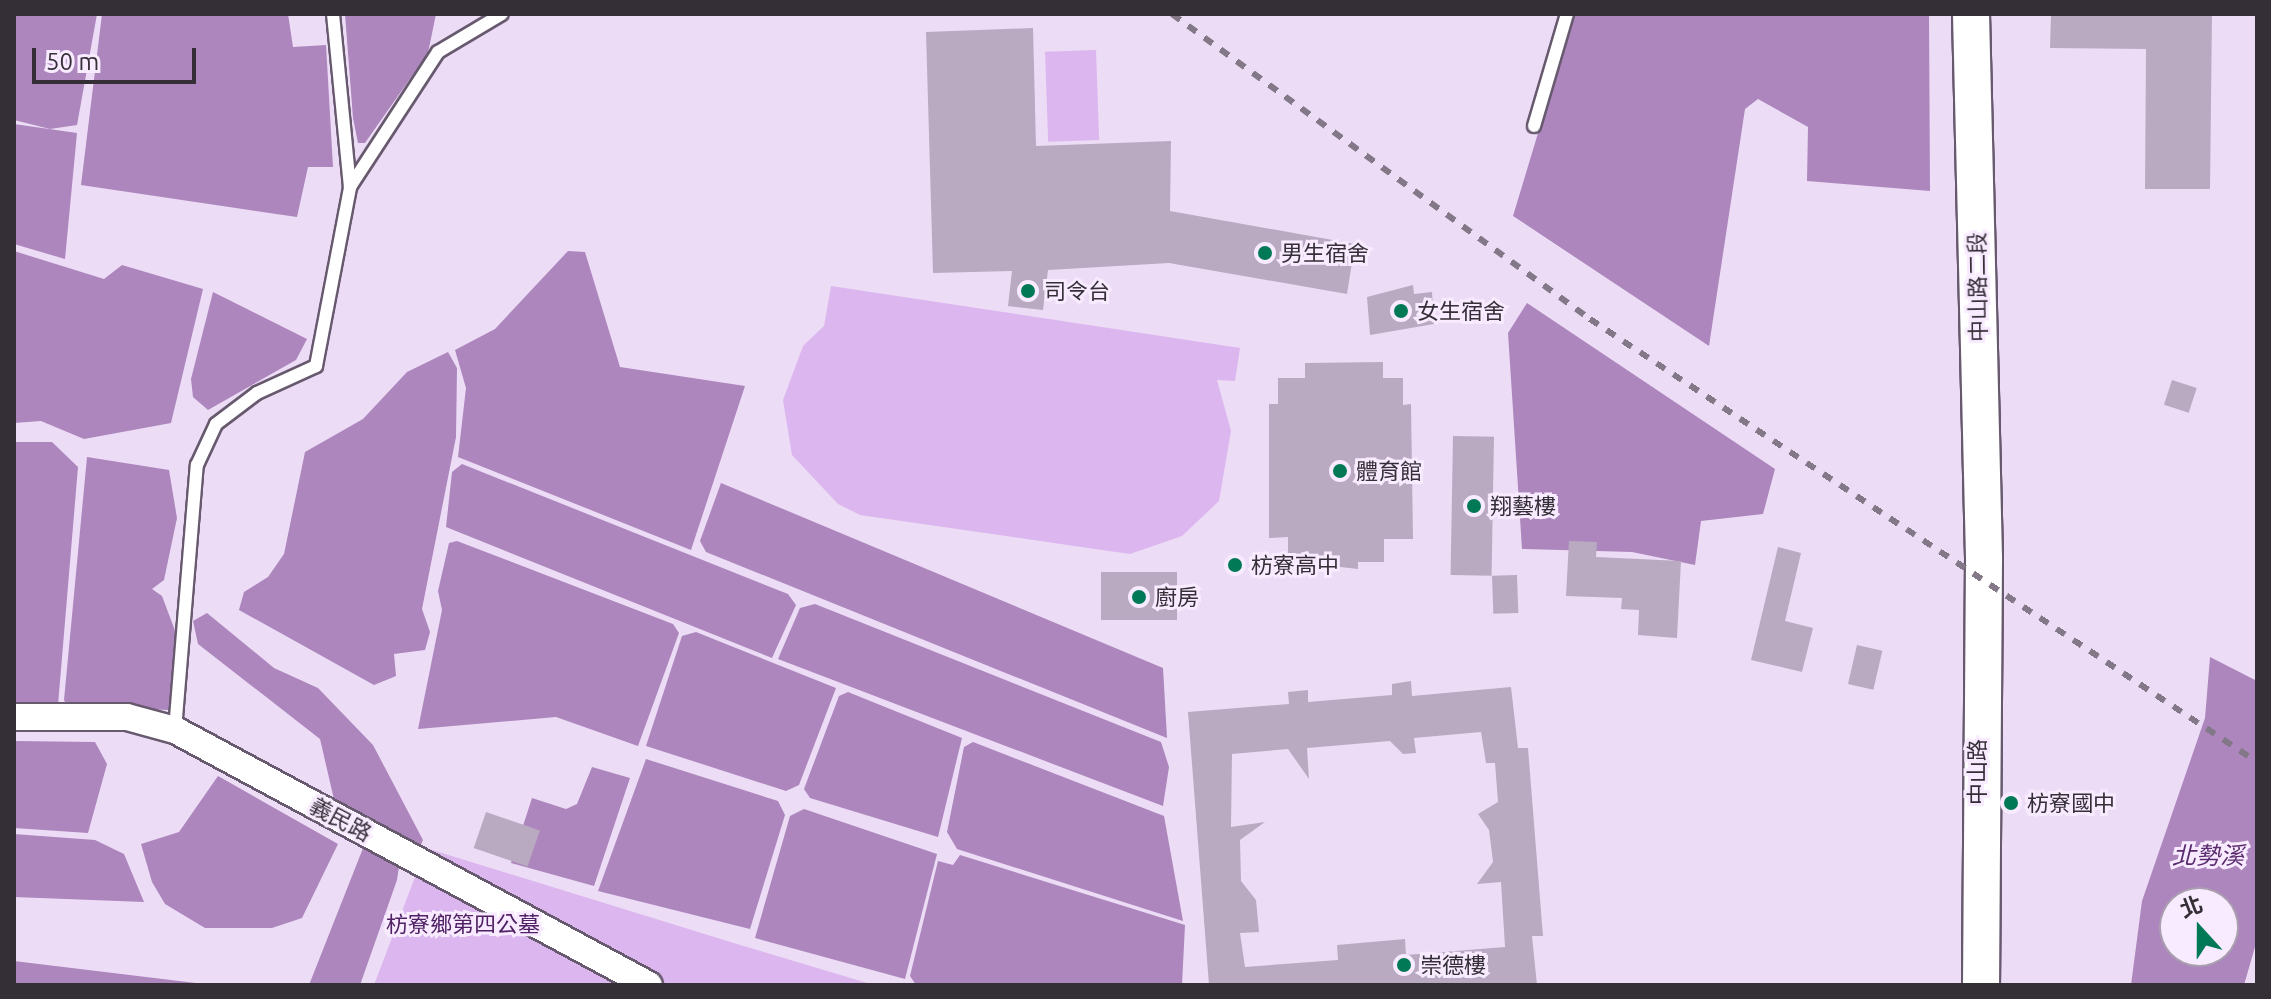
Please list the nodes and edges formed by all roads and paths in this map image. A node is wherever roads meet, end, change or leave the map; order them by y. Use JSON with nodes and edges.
{"nodes":[{"id":1,"x":333,"y":14,"type":"edge"},
{"id":2,"x":502,"y":14,"type":"edge"},
{"id":3,"x":1567,"y":14,"type":"edge"},
{"id":4,"x":1971,"y":14,"type":"edge"},
{"id":5,"x":1534,"y":126,"type":"dead end"},
{"id":6,"x":350,"y":187,"type":"junction"},
{"id":7,"x":1984,"y":559,"type":"joint"},
{"id":8,"x":14,"y":717,"type":"edge"},
{"id":9,"x":175,"y":730,"type":"junction"},
{"id":10,"x":649,"y":985,"type":"edge"},
{"id":11,"x":1981,"y":985,"type":"edge"}],
"edges":[{"from":1,"to":6,"type":"lane"},
{"from":2,"to":6,"type":"lane"},
{"from":3,"to":5,"type":"lane"},
{"from":4,"to":7,"type":"street","name":"中山路二段"},
{"from":6,"to":9,"type":"lane"},
{"from":7,"to":11,"type":"street","name":"中山路"},
{"from":8,"to":9,"type":"street","name":"義民路"},
{"from":9,"to":10,"type":"street","name":"義民路"}]}
